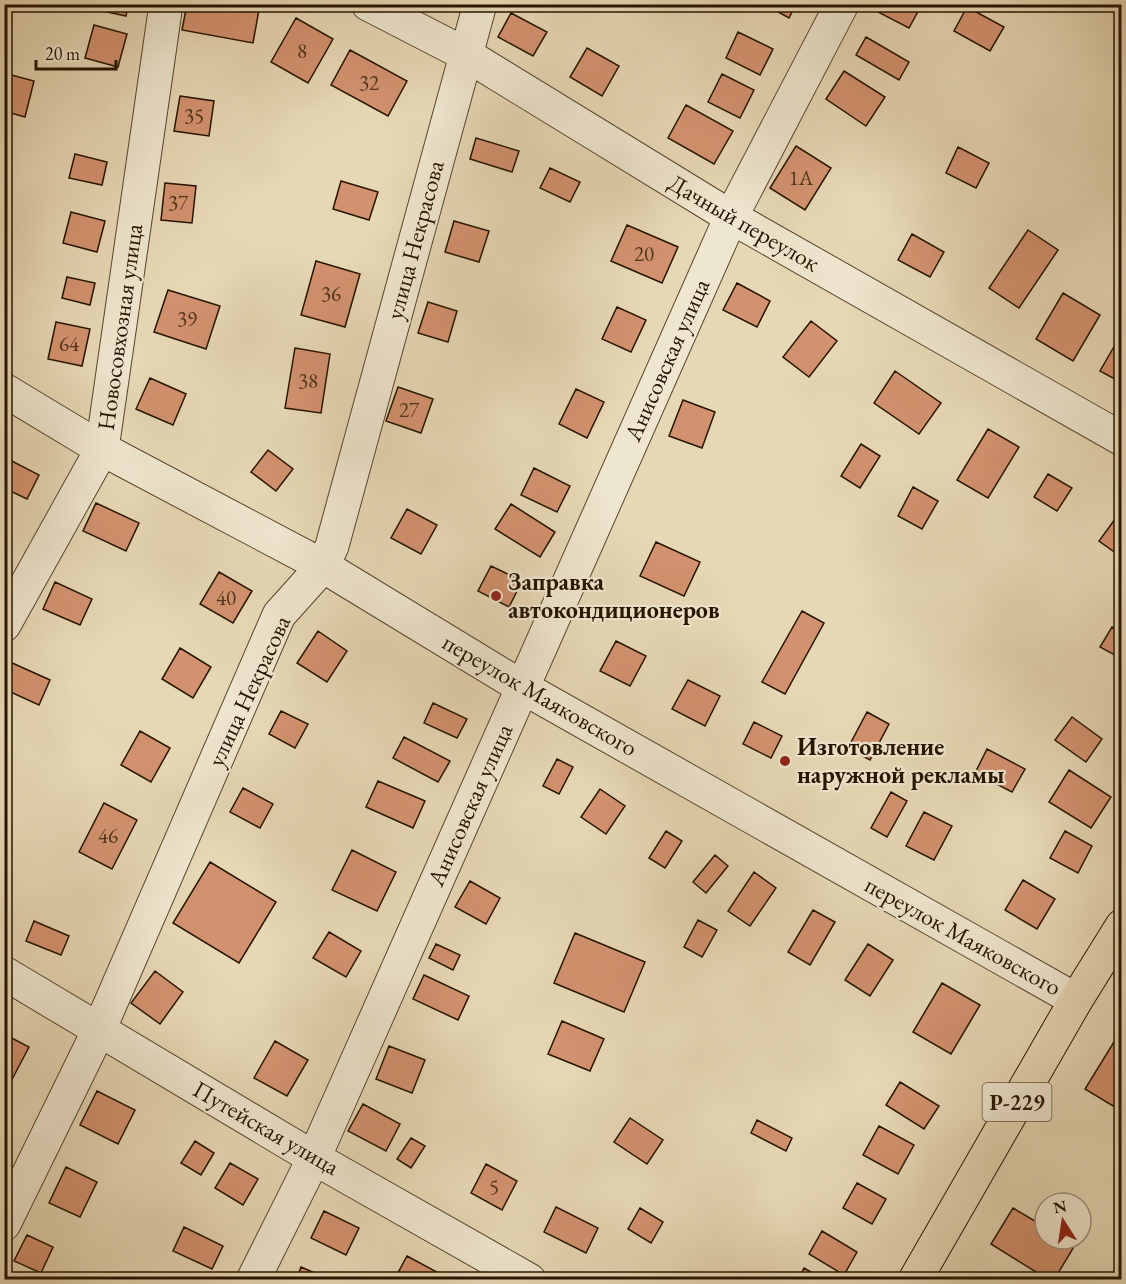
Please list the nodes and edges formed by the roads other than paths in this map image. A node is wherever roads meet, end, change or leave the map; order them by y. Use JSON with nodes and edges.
{"nodes":[{"id":1,"x":166,"y":4,"type":"edge"},
{"id":2,"x":368,"y":4,"type":"edge"},
{"id":3,"x":480,"y":4,"type":"edge"},
{"id":4,"x":842,"y":4,"type":"edge"},
{"id":5,"x":465,"y":54,"type":"junction"},
{"id":6,"x":731,"y":217,"type":"junction"},
{"id":7,"x":4,"y":390,"type":"edge"},
{"id":8,"x":1122,"y":439,"type":"edge"},
{"id":9,"x":102,"y":449,"type":"junction"},
{"id":10,"x":323,"y":566,"type":"junction"},
{"id":11,"x":4,"y":625,"type":"edge"},
{"id":12,"x":522,"y":687,"type":"junction"},
{"id":13,"x":1122,"y":926,"type":"edge"},
{"id":14,"x":4,"y":973,"type":"edge"},
{"id":15,"x":1076,"y":1000,"type":"junction"},
{"id":16,"x":99,"y":1030,"type":"junction"},
{"id":17,"x":314,"y":1158,"type":"junction"},
{"id":18,"x":4,"y":1224,"type":"edge"},
{"id":19,"x":253,"y":1280,"type":"edge"},
{"id":20,"x":529,"y":1280,"type":"edge"},
{"id":21,"x":915,"y":1280,"type":"edge"}],
"edges":[{"from":1,"to":9,"type":"street","name":"Новосовхозная улица"},
{"from":2,"to":5,"type":"street","name":"Дачный переулок"},
{"from":3,"to":5,"type":"street","name":"улица Некрасова"},
{"from":4,"to":6,"type":"street","name":"Анисовская улица"},
{"from":5,"to":6,"type":"street","name":"Дачный переулок"},
{"from":5,"to":10,"type":"street","name":"улица Некрасова"},
{"from":6,"to":8,"type":"street","name":"Дачный переулок"},
{"from":6,"to":12,"type":"street","name":"Анисовская улица"},
{"from":7,"to":9,"type":"street","name":"переулок Маяковского"},
{"from":9,"to":10,"type":"street","name":"переулок Маяковского"},
{"from":9,"to":11,"type":"street","name":"Новосовхозная улица"},
{"from":10,"to":12,"type":"street","name":"переулок Маяковского"},
{"from":10,"to":16,"type":"street","name":"улица Некрасова"},
{"from":12,"to":15,"type":"street","name":"переулок Маяковского"},
{"from":12,"to":17,"type":"street","name":"Анисовская улица"},
{"from":13,"to":15,"type":"main road","number":"Р-229"},
{"from":14,"to":16,"type":"street","name":"Путейская улица"},
{"from":15,"to":21,"type":"main road","number":"Р-229"},
{"from":16,"to":17,"type":"street","name":"Путейская улица"},
{"from":16,"to":18,"type":"street","name":"улица Некрасова"},
{"from":17,"to":19,"type":"street","name":"Анисовская улица"},
{"from":17,"to":20,"type":"street","name":"Путейская улица"}]}
